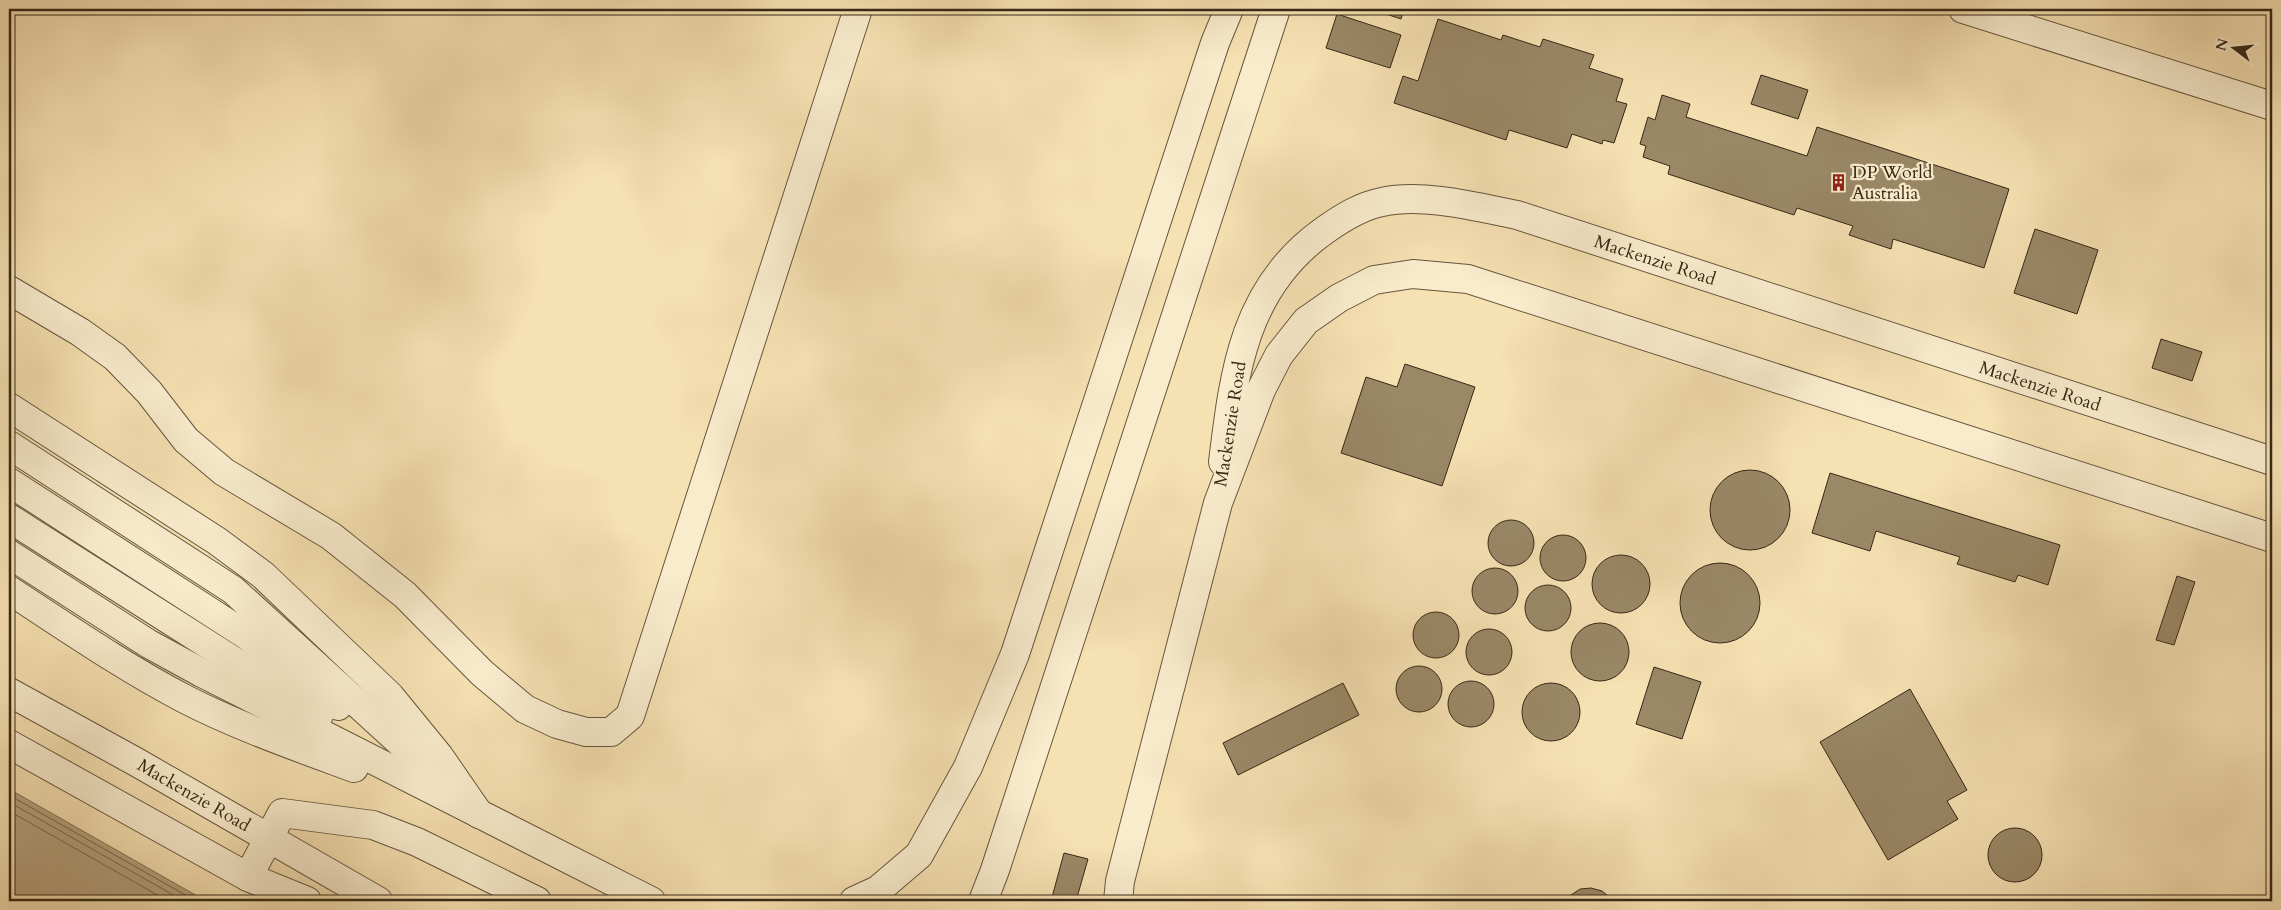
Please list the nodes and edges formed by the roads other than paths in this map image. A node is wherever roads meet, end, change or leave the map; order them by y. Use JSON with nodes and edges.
{"nodes":[{"id":1,"x":858,"y":9,"type":"edge"},
{"id":2,"x":1229,"y":9,"type":"edge"},
{"id":3,"x":1276,"y":9,"type":"edge"},
{"id":4,"x":1963,"y":9,"type":"edge"},
{"id":5,"x":2272,"y":106,"type":"edge"},
{"id":6,"x":9,"y":290,"type":"edge"},
{"id":7,"x":9,"y":407,"type":"edge"},
{"id":8,"x":9,"y":445,"type":"edge"},
{"id":9,"x":2272,"y":461,"type":"edge"},
{"id":10,"x":9,"y":482,"type":"edge"},
{"id":11,"x":1218,"y":503,"type":"junction"},
{"id":12,"x":9,"y":518,"type":"edge"},
{"id":13,"x":2272,"y":538,"type":"edge"},
{"id":14,"x":9,"y":554,"type":"edge"},
{"id":15,"x":9,"y":590,"type":"edge"},
{"id":16,"x":9,"y":692,"type":"edge"},
{"id":17,"x":9,"y":744,"type":"edge"},
{"id":18,"x":482,"y":817,"type":"junction"},
{"id":19,"x":268,"y":837,"type":"junction"},
{"id":20,"x":248,"y":877,"type":"junction"},
{"id":21,"x":1116,"y":894,"type":"edge"},
{"id":22,"x":307,"y":901,"type":"edge"},
{"id":23,"x":378,"y":901,"type":"edge"},
{"id":24,"x":537,"y":901,"type":"edge"},
{"id":25,"x":651,"y":901,"type":"edge"},
{"id":26,"x":854,"y":901,"type":"edge"},
{"id":27,"x":983,"y":901,"type":"edge"}],
"edges":[{"from":1,"to":6,"type":"street"},
{"from":2,"to":26,"type":"street"},
{"from":3,"to":27,"type":"street"},
{"from":4,"to":5,"type":"street"},
{"from":7,"to":18,"type":"street"},
{"from":8,"to":18,"type":"street"},
{"from":9,"to":11,"type":"street","name":"Mackenzie Road"},
{"from":10,"to":18,"type":"street"},
{"from":11,"to":13,"type":"street","name":"Mackenzie Road"},
{"from":11,"to":21,"type":"street","name":"Mackenzie Road"},
{"from":12,"to":18,"type":"street"},
{"from":14,"to":18,"type":"street"},
{"from":15,"to":18,"type":"street"},
{"from":16,"to":19,"type":"street","name":"Mackenzie Road"},
{"from":17,"to":20,"type":"street"},
{"from":18,"to":25,"type":"street"},
{"from":19,"to":20,"type":"street"},
{"from":19,"to":23,"type":"street","name":"Mackenzie Road"},
{"from":19,"to":24,"type":"street"},
{"from":20,"to":22,"type":"street"}]}
